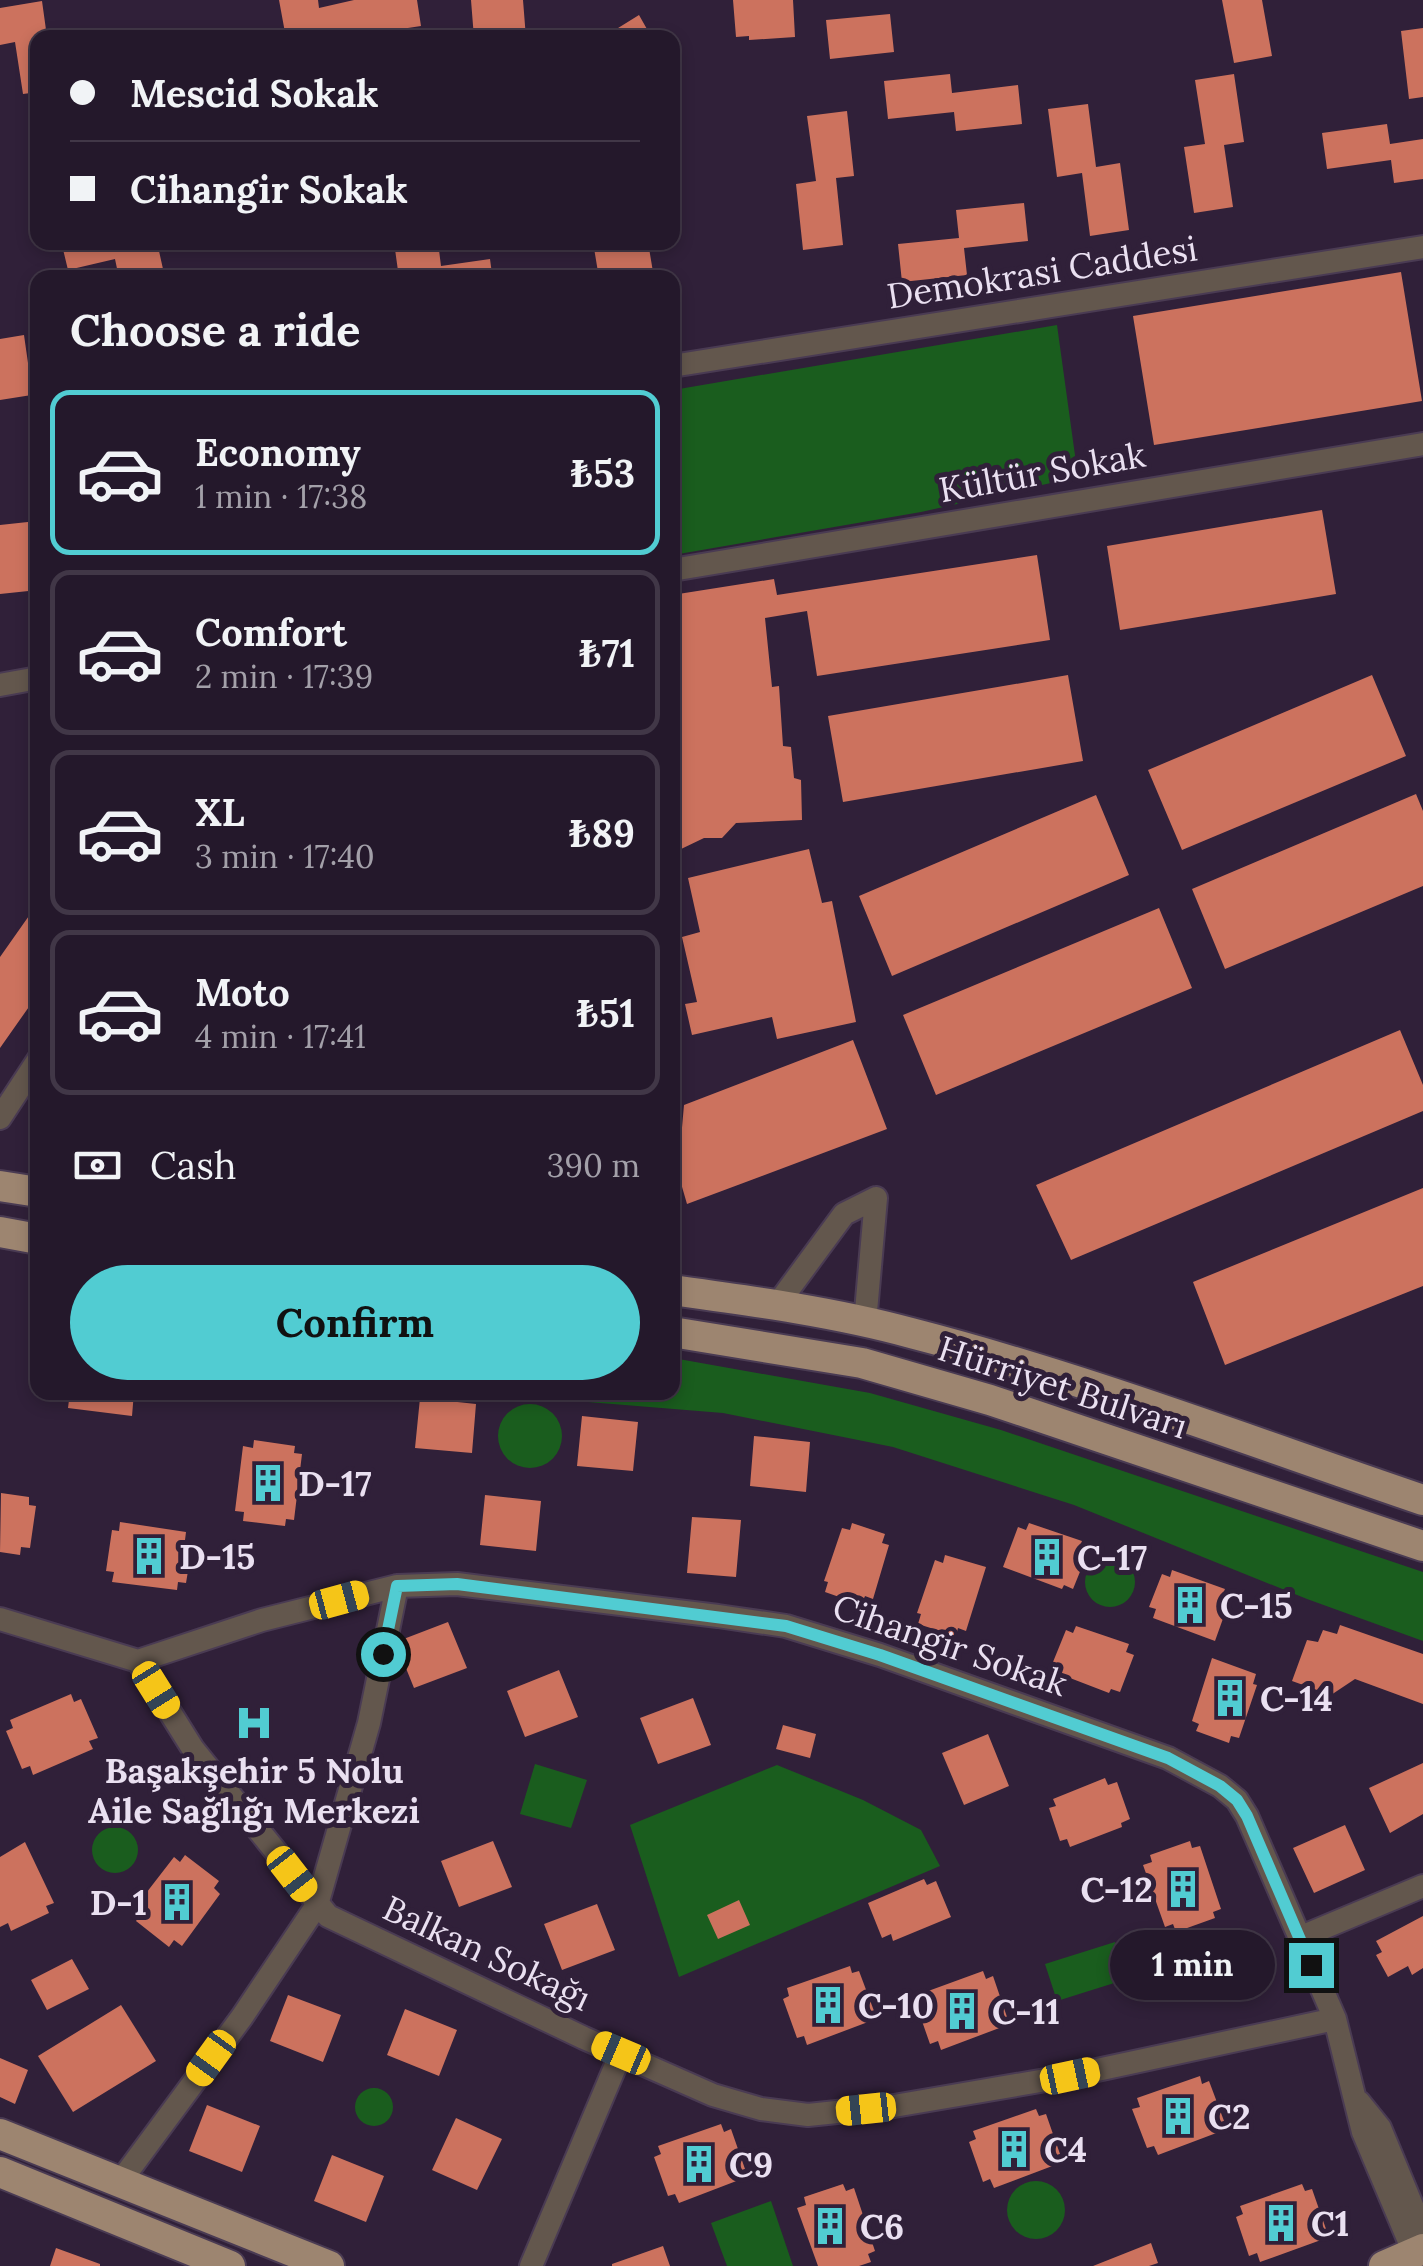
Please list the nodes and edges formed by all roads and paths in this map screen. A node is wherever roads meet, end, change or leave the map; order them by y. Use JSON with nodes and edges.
{"nodes":[{"id":1,"x":1423,"y":246,"type":"edge"},
{"id":2,"x":680,"y":365,"type":"edge"},
{"id":3,"x":1423,"y":444,"type":"edge"},
{"id":4,"x":680,"y":569,"type":"edge"},
{"id":5,"x":30,"y":679,"type":"edge"},
{"id":6,"x":0,"y":685,"type":"edge"},
{"id":7,"x":30,"y":1072,"type":"edge"},
{"id":8,"x":0,"y":1118,"type":"edge"},
{"id":9,"x":0,"y":1186,"type":"edge"},
{"id":10,"x":30,"y":1191,"type":"edge"},
{"id":11,"x":0,"y":1232,"type":"edge"},
{"id":12,"x":30,"y":1238,"type":"edge"},
{"id":13,"x":680,"y":1291,"type":"edge"},
{"id":14,"x":777,"y":1305,"type":"junction"},
{"id":15,"x":866,"y":1323,"type":"junction"},
{"id":16,"x":680,"y":1333,"type":"edge"},
{"id":17,"x":1423,"y":1500,"type":"edge"},
{"id":18,"x":1423,"y":1546,"type":"edge"},
{"id":19,"x":397,"y":1586,"type":"junction"},
{"id":20,"x":0,"y":1620,"type":"edge"},
{"id":21,"x":138,"y":1661,"type":"junction"},
{"id":22,"x":1423,"y":1886,"type":"edge"},
{"id":23,"x":316,"y":1905,"type":"junction"},
{"id":24,"x":1299,"y":1938,"type":"junction"},
{"id":25,"x":1335,"y":2019,"type":"junction"},
{"id":26,"x":621,"y":2053,"type":"junction"},
{"id":27,"x":0,"y":2134,"type":"edge"},
{"id":28,"x":0,"y":2172,"type":"edge"},
{"id":29,"x":120,"y":2182,"type":"junction"},
{"id":30,"x":1420,"y":2245,"type":"edge"},
{"id":31,"x":230,"y":2266,"type":"edge"},
{"id":32,"x":329,"y":2266,"type":"edge"},
{"id":33,"x":530,"y":2266,"type":"edge"},
{"id":34,"x":1384,"y":2266,"type":"edge"}],
"edges":[{"from":1,"to":2,"type":"street","name":"Demokrasi Caddesi"},
{"from":3,"to":4,"type":"street","name":"Kültür Sokak"},
{"from":5,"to":6,"type":"street"},
{"from":7,"to":8,"type":"street"},
{"from":9,"to":10,"type":"main road"},
{"from":11,"to":12,"type":"main road"},
{"from":13,"to":14,"type":"main road","name":"Hürriyet Bulvarı"},
{"from":14,"to":15,"type":"main road","name":"Hürriyet Bulvarı"},
{"from":14,"to":15,"type":"street"},
{"from":15,"to":17,"type":"main road","name":"Hürriyet Bulvarı"},
{"from":16,"to":18,"type":"main road","name":"Hürriyet Bulvarı"},
{"from":19,"to":21,"type":"street","name":"Cihangir Sokak"},
{"from":19,"to":23,"type":"street"},
{"from":19,"to":24,"type":"street","name":"Cihangir Sokak"},
{"from":20,"to":21,"type":"street"},
{"from":21,"to":23,"type":"street","name":"Balkan Sokağı"},
{"from":22,"to":24,"type":"street"},
{"from":23,"to":26,"type":"street","name":"Balkan Sokağı"},
{"from":23,"to":29,"type":"street"},
{"from":24,"to":25,"type":"street","name":"Cihangir Sokak"},
{"from":25,"to":26,"type":"street","name":"Balkan Sokağı"},
{"from":25,"to":30,"type":"street","name":"Cihangir Sokak"},
{"from":26,"to":33,"type":"street"},
{"from":27,"to":29,"type":"main road"},
{"from":28,"to":31,"type":"main road"},
{"from":29,"to":32,"type":"main road"},
{"from":30,"to":34,"type":"main road"}]}
